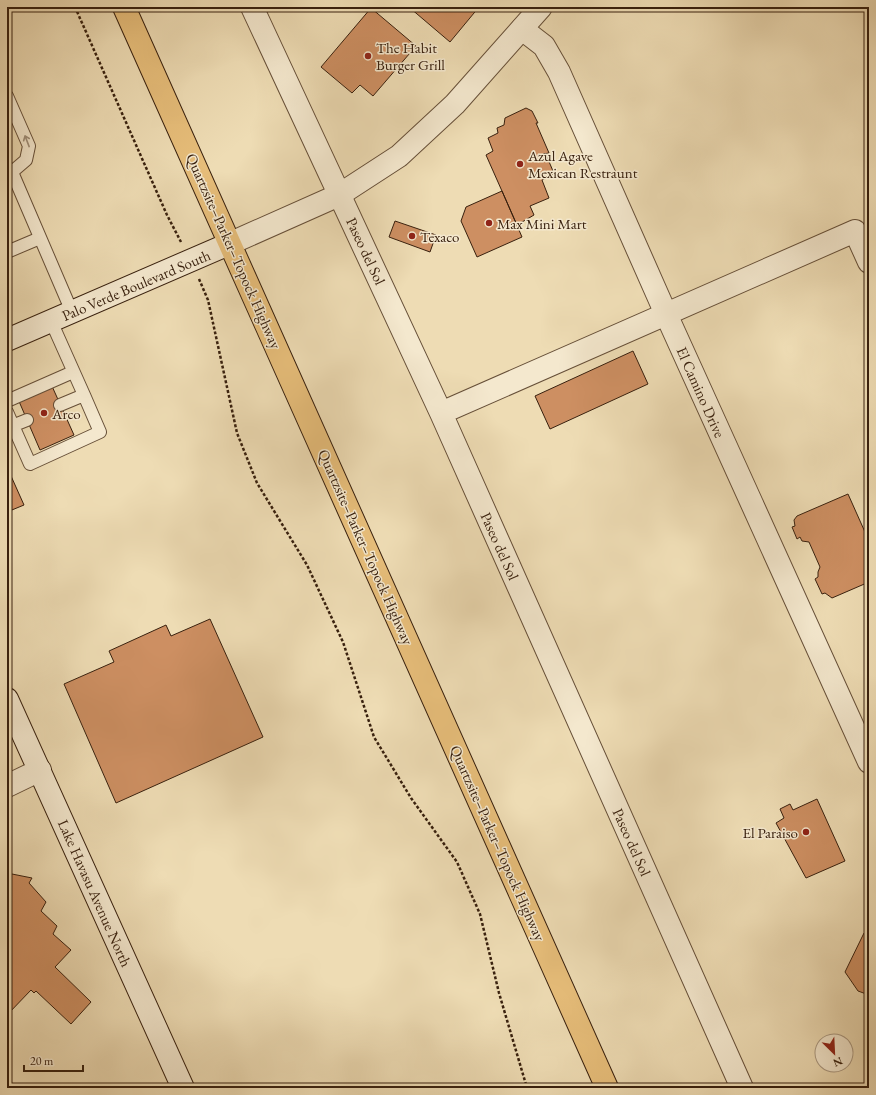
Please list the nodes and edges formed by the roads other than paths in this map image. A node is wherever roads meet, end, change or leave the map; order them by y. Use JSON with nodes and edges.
{"nodes":[{"id":1,"x":124,"y":7,"type":"edge"},
{"id":2,"x":252,"y":7,"type":"edge"},
{"id":3,"x":541,"y":7,"type":"edge"},
{"id":4,"x":522,"y":29,"type":"junction"},
{"id":5,"x":7,"y":96,"type":"edge"},
{"id":6,"x":9,"y":173,"type":"edge"},
{"id":7,"x":339,"y":195,"type":"junction"},
{"id":8,"x":40,"y":238,"type":"junction"},
{"id":9,"x":231,"y":243,"type":"junction"},
{"id":10,"x":7,"y":252,"type":"edge"},
{"id":11,"x":869,"y":262,"type":"edge"},
{"id":12,"x":72,"y":312,"type":"junction"},
{"id":13,"x":666,"y":314,"type":"junction"},
{"id":14,"x":51,"y":321,"type":"junction"},
{"id":15,"x":7,"y":340,"type":"edge"},
{"id":16,"x":73,"y":372,"type":"junction"},
{"id":17,"x":84,"y":395,"type":"junction"},
{"id":18,"x":7,"y":401,"type":"edge"},
{"id":19,"x":60,"y":405,"type":"dead end"},
{"id":20,"x":7,"y":412,"type":"edge"},
{"id":21,"x":441,"y":413,"type":"junction"},
{"id":22,"x":27,"y":420,"type":"dead end"},
{"id":23,"x":10,"y":427,"type":"edge"},
{"id":24,"x":7,"y":699,"type":"edge"},
{"id":25,"x":869,"y":762,"type":"edge"},
{"id":26,"x":40,"y":770,"type":"junction"},
{"id":27,"x":7,"y":786,"type":"edge"},
{"id":28,"x":184,"y":1088,"type":"edge"},
{"id":29,"x":607,"y":1088,"type":"edge"},
{"id":30,"x":742,"y":1088,"type":"edge"}],
"edges":[{"from":1,"to":9,"type":"highway","name":"Quartzsite–Parker–Topock Highway"},
{"from":2,"to":7,"type":"street","name":"Paseo del Sol"},
{"from":3,"to":4,"type":"street","name":"Palo Verde Boulevard South"},
{"from":4,"to":7,"type":"street","name":"Palo Verde Boulevard South"},
{"from":4,"to":13,"type":"street","name":"El Camino Drive"},
{"from":6,"to":5,"type":"lane","one_way":true},
{"from":6,"to":8,"type":"lane"},
{"from":7,"to":9,"type":"street","name":"Palo Verde Boulevard South"},
{"from":7,"to":21,"type":"street","name":"Paseo del Sol"},
{"from":8,"to":10,"type":"lane"},
{"from":8,"to":12,"type":"lane"},
{"from":9,"to":12,"type":"street","name":"Palo Verde Boulevard South"},
{"from":9,"to":29,"type":"highway","name":"Quartzsite–Parker–Topock Highway"},
{"from":11,"to":13,"type":"street"},
{"from":12,"to":14,"type":"street","name":"Palo Verde Boulevard South"},
{"from":13,"to":21,"type":"street"},
{"from":13,"to":25,"type":"street","name":"El Camino Drive"},
{"from":14,"to":15,"type":"street","name":"Palo Verde Boulevard South"},
{"from":14,"to":16,"type":"lane"},
{"from":16,"to":17,"type":"lane"},
{"from":16,"to":18,"type":"lane"},
{"from":17,"to":19,"type":"lane"},
{"from":17,"to":23,"type":"lane"},
{"from":20,"to":23,"type":"lane"},
{"from":21,"to":30,"type":"street","name":"Paseo del Sol"},
{"from":22,"to":23,"type":"lane"},
{"from":24,"to":26,"type":"street","name":"Lake Havasu Avenue North"},
{"from":26,"to":27,"type":"street"},
{"from":26,"to":28,"type":"street","name":"Lake Havasu Avenue North"}]}
